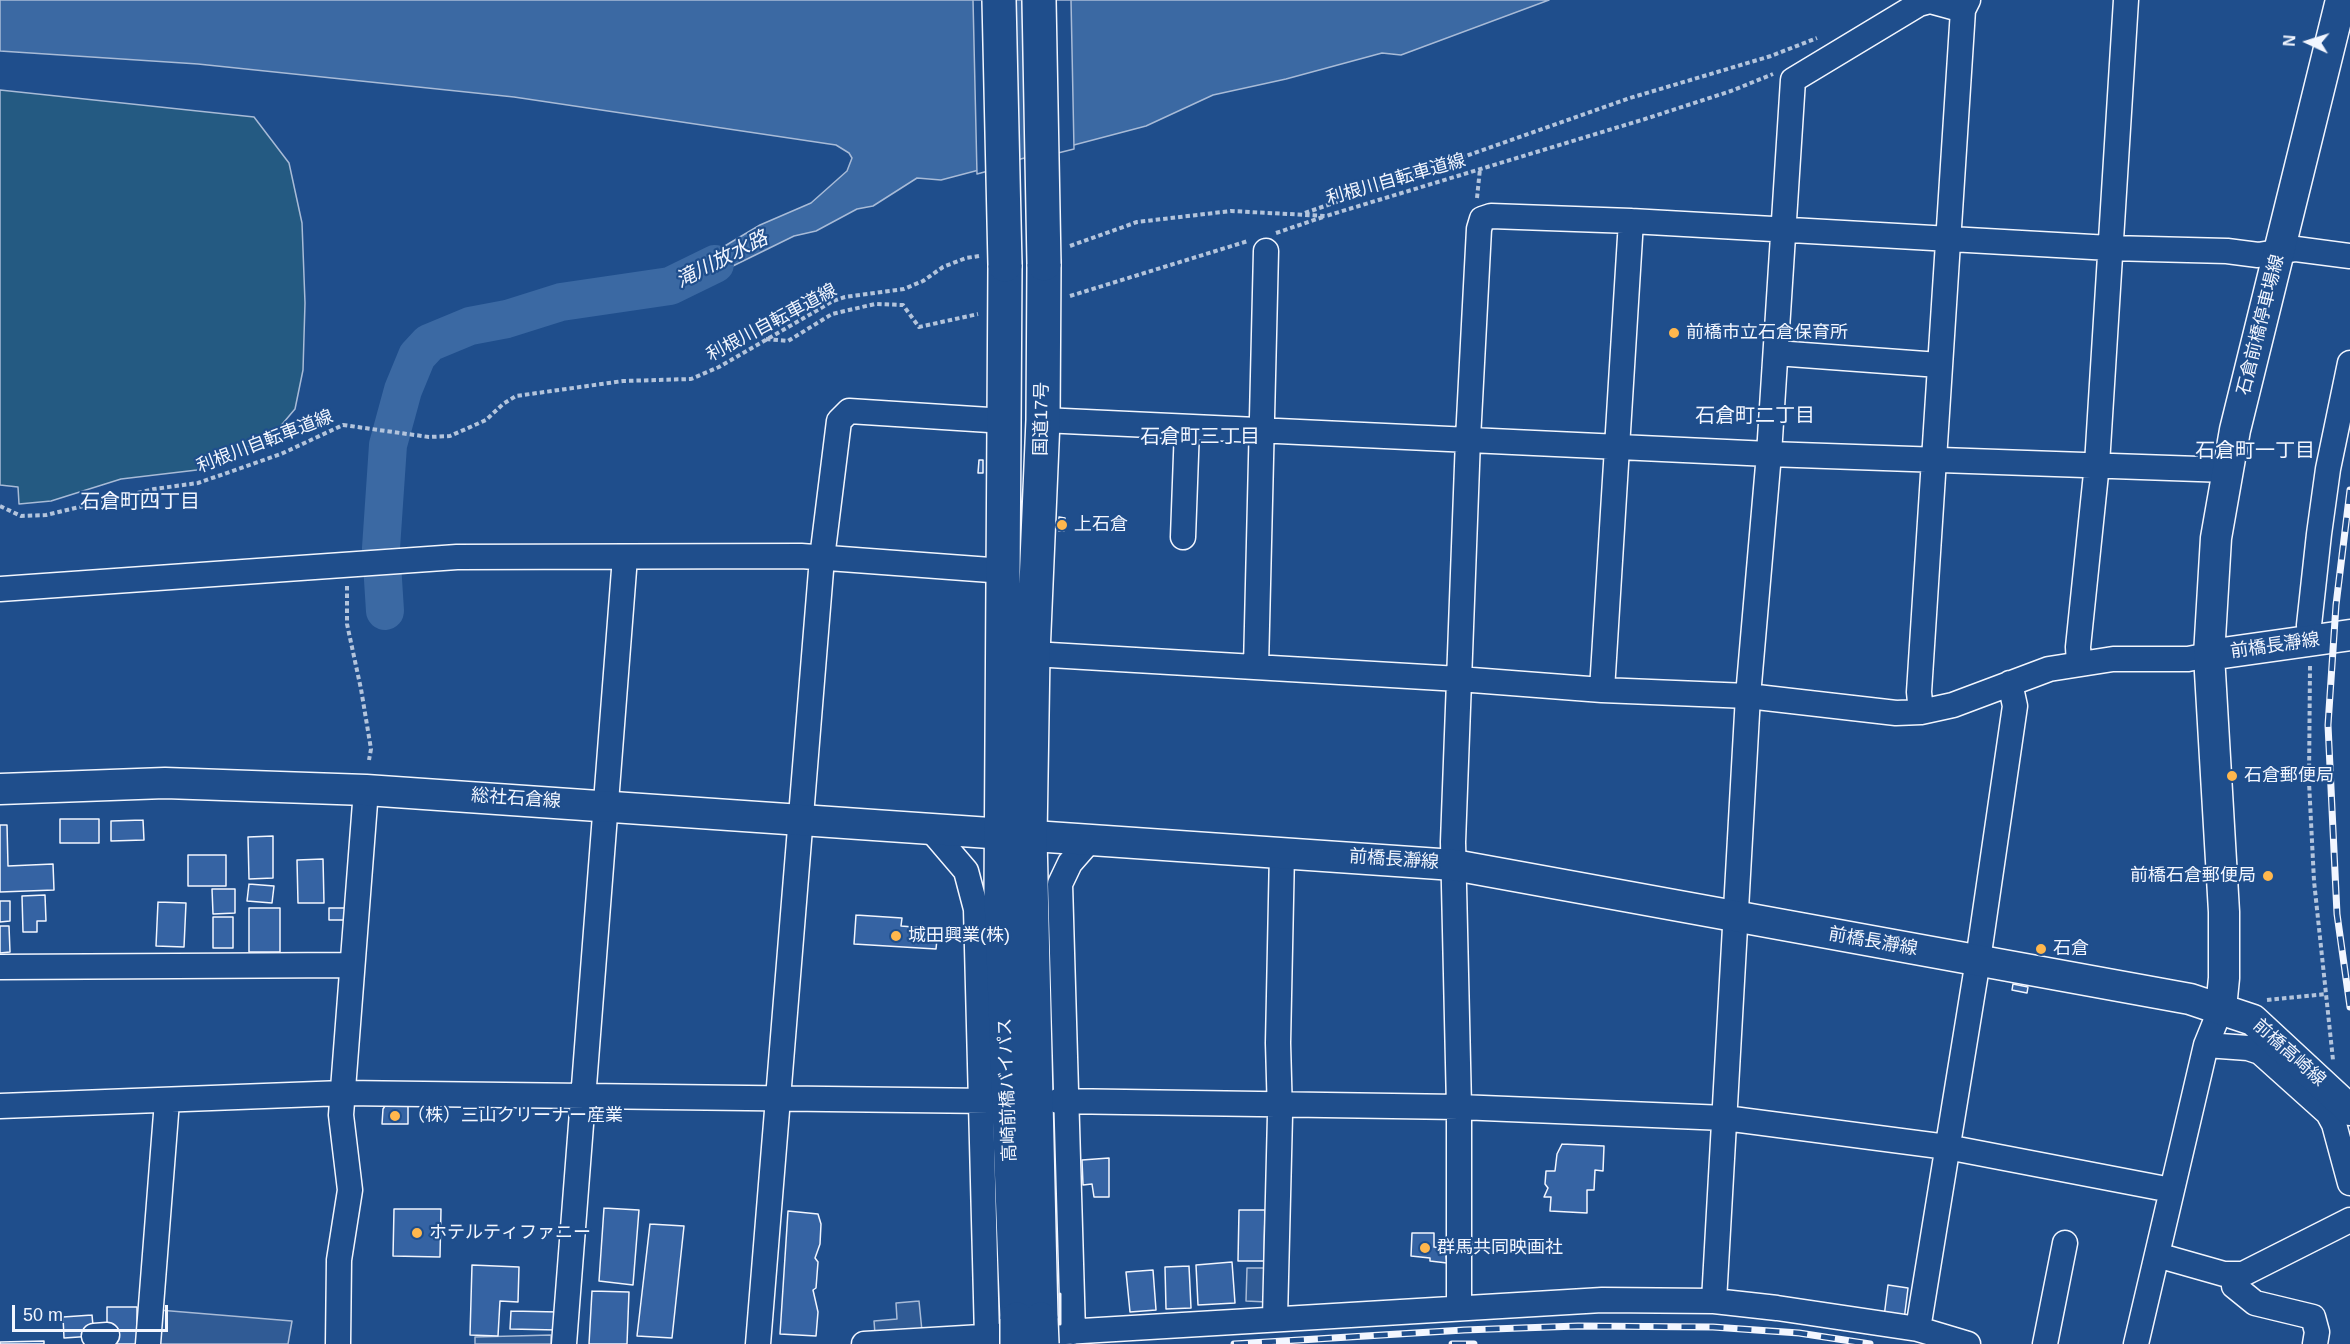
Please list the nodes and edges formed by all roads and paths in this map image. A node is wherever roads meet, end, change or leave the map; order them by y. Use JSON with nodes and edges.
{"nodes":[{"id":1,"x":999,"y":0,"type":"edge"},
{"id":2,"x":1039,"y":0,"type":"edge"},
{"id":3,"x":2126,"y":0,"type":"edge"},
{"id":4,"x":2341,"y":0,"type":"edge"},
{"id":5,"x":1966,"y":5,"type":"edge"},
{"id":6,"x":1822,"y":36,"type":"dead end"},
{"id":7,"x":1783,"y":70,"type":"dead end"},
{"id":8,"x":1480,"y":170,"type":"junction"},
{"id":9,"x":1478,"y":184,"type":"dead end"},
{"id":10,"x":1301,"y":214,"type":"junction"},
{"id":11,"x":1326,"y":216,"type":"junction"},
{"id":12,"x":1631,"y":221,"type":"junction"},
{"id":13,"x":1784,"y":231,"type":"junction"},
{"id":14,"x":1948,"y":239,"type":"junction"},
{"id":15,"x":1265,"y":241,"type":"junction"},
{"id":16,"x":2110,"y":248,"type":"junction"},
{"id":17,"x":2278,"y":253,"type":"junction"},
{"id":18,"x":1055,"y":255,"type":"junction"},
{"id":19,"x":2350,"y":256,"type":"edge"},
{"id":20,"x":997,"y":260,"type":"junction"},
{"id":21,"x":1070,"y":296,"type":"dead end"},
{"id":22,"x":978,"y":314,"type":"dead end"},
{"id":23,"x":766,"y":339,"type":"junction"},
{"id":24,"x":1776,"y":353,"type":"junction"},
{"id":25,"x":2350,"y":363,"type":"edge"},
{"id":26,"x":1940,"y":365,"type":"junction"},
{"id":27,"x":1043,"y":420,"type":"junction"},
{"id":28,"x":1005,"y":421,"type":"junction"},
{"id":29,"x":1186,"y":428,"type":"junction"},
{"id":30,"x":1261,"y":430,"type":"junction"},
{"id":31,"x":1468,"y":439,"type":"junction"},
{"id":32,"x":1618,"y":446,"type":"junction"},
{"id":33,"x":1769,"y":454,"type":"junction"},
{"id":34,"x":1934,"y":459,"type":"junction"},
{"id":35,"x":2097,"y":464,"type":"junction"},
{"id":36,"x":2227,"y":470,"type":"junction"},
{"id":37,"x":0,"y":506,"type":"edge"},
{"id":38,"x":1183,"y":537,"type":"dead end"},
{"id":39,"x":625,"y":557,"type":"junction"},
{"id":40,"x":822,"y":558,"type":"junction"},
{"id":41,"x":353,"y":563,"type":"junction"},
{"id":42,"x":1004,"y":571,"type":"junction"},
{"id":43,"x":0,"y":589,"type":"edge"},
{"id":44,"x":2350,"y":635,"type":"edge"},
{"id":45,"x":2310,"y":642,"type":"junction"},
{"id":46,"x":1033,"y":654,"type":"junction"},
{"id":47,"x":2209,"y":655,"type":"junction"},
{"id":48,"x":2079,"y":664,"type":"junction"},
{"id":49,"x":1256,"y":667,"type":"junction"},
{"id":50,"x":1459,"y":679,"type":"junction"},
{"id":51,"x":2010,"y":683,"type":"junction"},
{"id":52,"x":1602,"y":690,"type":"junction"},
{"id":53,"x":1748,"y":696,"type":"junction"},
{"id":54,"x":1921,"y":712,"type":"junction"},
{"id":55,"x":369,"y":760,"type":"dead end"},
{"id":56,"x":0,"y":789,"type":"edge"},
{"id":57,"x":366,"y":789,"type":"junction"},
{"id":58,"x":607,"y":805,"type":"junction"},
{"id":59,"x":800,"y":820,"type":"junction"},
{"id":60,"x":931,"y":830,"type":"junction"},
{"id":61,"x":1016,"y":836,"type":"junction"},
{"id":62,"x":1091,"y":839,"type":"junction"},
{"id":63,"x":1282,"y":852,"type":"junction"},
{"id":64,"x":1454,"y":864,"type":"junction"},
{"id":65,"x":1738,"y":918,"type":"junction"},
{"id":66,"x":1978,"y":960,"type":"junction"},
{"id":67,"x":352,"y":965,"type":"junction"},
{"id":68,"x":0,"y":967,"type":"edge"},
{"id":69,"x":2326,"y":994,"type":"junction"},
{"id":70,"x":2263,"y":1000,"type":"dead end"},
{"id":71,"x":2221,"y":1008,"type":"junction"},
{"id":72,"x":2206,"y":1045,"type":"junction"},
{"id":73,"x":2333,"y":1063,"type":"dead end"},
{"id":74,"x":343,"y":1093,"type":"junction"},
{"id":75,"x":583,"y":1096,"type":"junction"},
{"id":76,"x":777,"y":1098,"type":"junction"},
{"id":77,"x":167,"y":1101,"type":"junction"},
{"id":78,"x":985,"y":1101,"type":"junction"},
{"id":79,"x":1062,"y":1101,"type":"junction"},
{"id":80,"x":1280,"y":1104,"type":"junction"},
{"id":81,"x":0,"y":1106,"type":"edge"},
{"id":82,"x":1459,"y":1107,"type":"junction"},
{"id":83,"x":2350,"y":1110,"type":"edge"},
{"id":84,"x":1725,"y":1118,"type":"junction"},
{"id":85,"x":1947,"y":1148,"type":"junction"},
{"id":86,"x":2350,"y":1183,"type":"edge"},
{"id":87,"x":2171,"y":1190,"type":"junction"},
{"id":88,"x":2350,"y":1220,"type":"edge"},
{"id":89,"x":2065,"y":1243,"type":"dead end"},
{"id":90,"x":2157,"y":1256,"type":"junction"},
{"id":91,"x":2233,"y":1276,"type":"junction"},
{"id":92,"x":1714,"y":1301,"type":"junction"},
{"id":93,"x":1460,"y":1306,"type":"junction"},
{"id":94,"x":1275,"y":1318,"type":"junction"},
{"id":95,"x":1918,"y":1329,"type":"junction"},
{"id":96,"x":1072,"y":1332,"type":"junction"},
{"id":97,"x":1021,"y":1333,"type":"edge"},
{"id":98,"x":148,"y":1344,"type":"edge"},
{"id":99,"x":338,"y":1344,"type":"edge"},
{"id":100,"x":564,"y":1344,"type":"edge"},
{"id":101,"x":759,"y":1344,"type":"edge"},
{"id":102,"x":864,"y":1344,"type":"edge"},
{"id":103,"x":1968,"y":1344,"type":"edge"},
{"id":104,"x":2045,"y":1344,"type":"edge"},
{"id":105,"x":2136,"y":1344,"type":"edge"},
{"id":106,"x":2315,"y":1344,"type":"edge"}],
"edges":[{"from":1,"to":20,"type":"highway","name":"国道17号","bridge":true},
{"from":2,"to":18,"type":"highway","name":"国道17号","bridge":true},
{"from":3,"to":16,"type":"street"},
{"from":4,"to":17,"type":"main road","name":"石倉前橋停車場線"},
{"from":5,"to":13,"type":"street"},
{"from":5,"to":14,"type":"street"},
{"from":6,"to":10,"type":"path"},
{"from":7,"to":8,"type":"path","name":"利根川自転車道線"},
{"from":8,"to":9,"type":"path"},
{"from":8,"to":11,"type":"path","name":"利根川自転車道線"},
{"from":10,"to":11,"type":"path","name":"利根川自転車道線"},
{"from":10,"to":18,"type":"path","name":"利根川自転車道線"},
{"from":11,"to":15,"type":"path"},
{"from":12,"to":13,"type":"street"},
{"from":12,"to":31,"type":"street"},
{"from":12,"to":32,"type":"street"},
{"from":13,"to":14,"type":"street"},
{"from":13,"to":24,"type":"street"},
{"from":14,"to":16,"type":"street"},
{"from":14,"to":26,"type":"street"},
{"from":15,"to":21,"type":"path"},
{"from":15,"to":30,"type":"street"},
{"from":16,"to":17,"type":"street"},
{"from":16,"to":35,"type":"street"},
{"from":17,"to":19,"type":"street"},
{"from":17,"to":36,"type":"main road","name":"石倉前橋停車場線"},
{"from":18,"to":27,"type":"highway","name":"国道17号"},
{"from":20,"to":23,"type":"path","name":"利根川自転車道線"},
{"from":20,"to":28,"type":"highway","name":"国道17号"},
{"from":22,"to":23,"type":"path"},
{"from":23,"to":37,"type":"path","name":"利根川自転車道線"},
{"from":24,"to":26,"type":"street"},
{"from":24,"to":33,"type":"street"},
{"from":25,"to":45,"type":"street"},
{"from":26,"to":34,"type":"street"},
{"from":27,"to":29,"type":"street"},
{"from":27,"to":46,"type":"highway","name":"国道17号"},
{"from":28,"to":40,"type":"street"},
{"from":28,"to":42,"type":"highway","name":"国道17号"},
{"from":29,"to":30,"type":"street"},
{"from":29,"to":38,"type":"street"},
{"from":30,"to":31,"type":"street"},
{"from":30,"to":49,"type":"street"},
{"from":31,"to":32,"type":"street"},
{"from":31,"to":50,"type":"street"},
{"from":32,"to":33,"type":"street"},
{"from":32,"to":52,"type":"street"},
{"from":33,"to":34,"type":"street"},
{"from":33,"to":53,"type":"street"},
{"from":34,"to":35,"type":"street"},
{"from":34,"to":54,"type":"street"},
{"from":35,"to":36,"type":"street"},
{"from":35,"to":48,"type":"street"},
{"from":36,"to":47,"type":"main road","name":"石倉前橋停車場線"},
{"from":39,"to":40,"type":"street"},
{"from":39,"to":41,"type":"street"},
{"from":39,"to":58,"type":"street"},
{"from":40,"to":42,"type":"street"},
{"from":40,"to":59,"type":"street"},
{"from":41,"to":43,"type":"street"},
{"from":41,"to":55,"type":"path"},
{"from":42,"to":61,"type":"highway","name":"国道17号"},
{"from":44,"to":45,"type":"main road","name":"前橋長瀞線"},
{"from":45,"to":47,"type":"main road","name":"前橋長瀞線"},
{"from":45,"to":69,"type":"path"},
{"from":46,"to":49,"type":"street"},
{"from":46,"to":61,"type":"highway","name":"国道17号"},
{"from":47,"to":48,"type":"street"},
{"from":47,"to":71,"type":"main road","name":"前橋長瀞線"},
{"from":48,"to":51,"type":"street"},
{"from":49,"to":50,"type":"street"},
{"from":50,"to":52,"type":"street"},
{"from":50,"to":64,"type":"street"},
{"from":51,"to":54,"type":"street"},
{"from":51,"to":66,"type":"street"},
{"from":52,"to":53,"type":"street"},
{"from":53,"to":54,"type":"street"},
{"from":53,"to":65,"type":"street"},
{"from":56,"to":57,"type":"main road","name":"総社石倉線"},
{"from":57,"to":58,"type":"main road","name":"総社石倉線"},
{"from":57,"to":67,"type":"street"},
{"from":58,"to":59,"type":"main road","name":"総社石倉線"},
{"from":58,"to":75,"type":"street"},
{"from":59,"to":60,"type":"main road","name":"総社石倉線"},
{"from":59,"to":76,"type":"street"},
{"from":60,"to":61,"type":"main road","name":"総社石倉線"},
{"from":60,"to":78,"type":"street"},
{"from":61,"to":62,"type":"main road","name":"前橋長瀞線"},
{"from":61,"to":97,"type":"highway","name":"高崎前橋バイパス"},
{"from":62,"to":63,"type":"main road","name":"前橋長瀞線"},
{"from":62,"to":79,"type":"street"},
{"from":63,"to":64,"type":"main road","name":"前橋長瀞線"},
{"from":63,"to":80,"type":"street"},
{"from":64,"to":65,"type":"main road","name":"前橋長瀞線"},
{"from":64,"to":82,"type":"street"},
{"from":65,"to":66,"type":"main road","name":"前橋長瀞線"},
{"from":65,"to":84,"type":"street"},
{"from":66,"to":71,"type":"main road","name":"前橋長瀞線"},
{"from":66,"to":85,"type":"street"},
{"from":67,"to":68,"type":"street"},
{"from":67,"to":74,"type":"street"},
{"from":69,"to":70,"type":"path"},
{"from":69,"to":73,"type":"path"},
{"from":71,"to":72,"type":"street"},
{"from":71,"to":83,"type":"main road","name":"前橋高崎線"},
{"from":72,"to":86,"type":"street"},
{"from":72,"to":87,"type":"street"},
{"from":74,"to":75,"type":"street"},
{"from":74,"to":77,"type":"street"},
{"from":74,"to":99,"type":"street"},
{"from":75,"to":76,"type":"street"},
{"from":75,"to":100,"type":"street"},
{"from":76,"to":78,"type":"street"},
{"from":76,"to":101,"type":"street"},
{"from":77,"to":81,"type":"street"},
{"from":77,"to":98,"type":"street"},
{"from":78,"to":97,"type":"street"},
{"from":79,"to":80,"type":"street"},
{"from":79,"to":96,"type":"street"},
{"from":80,"to":82,"type":"street"},
{"from":80,"to":94,"type":"street"},
{"from":82,"to":84,"type":"street"},
{"from":82,"to":93,"type":"street"},
{"from":84,"to":85,"type":"street"},
{"from":84,"to":92,"type":"street"},
{"from":85,"to":87,"type":"street"},
{"from":85,"to":95,"type":"street"},
{"from":87,"to":90,"type":"street"},
{"from":88,"to":91,"type":"street"},
{"from":89,"to":104,"type":"street"},
{"from":90,"to":91,"type":"street"},
{"from":90,"to":105,"type":"street"},
{"from":91,"to":106,"type":"street"},
{"from":92,"to":93,"type":"street"},
{"from":92,"to":95,"type":"street"},
{"from":93,"to":94,"type":"street"},
{"from":94,"to":96,"type":"street"},
{"from":95,"to":103,"type":"street"},
{"from":96,"to":97,"type":"street"},
{"from":97,"to":102,"type":"street"}]}
